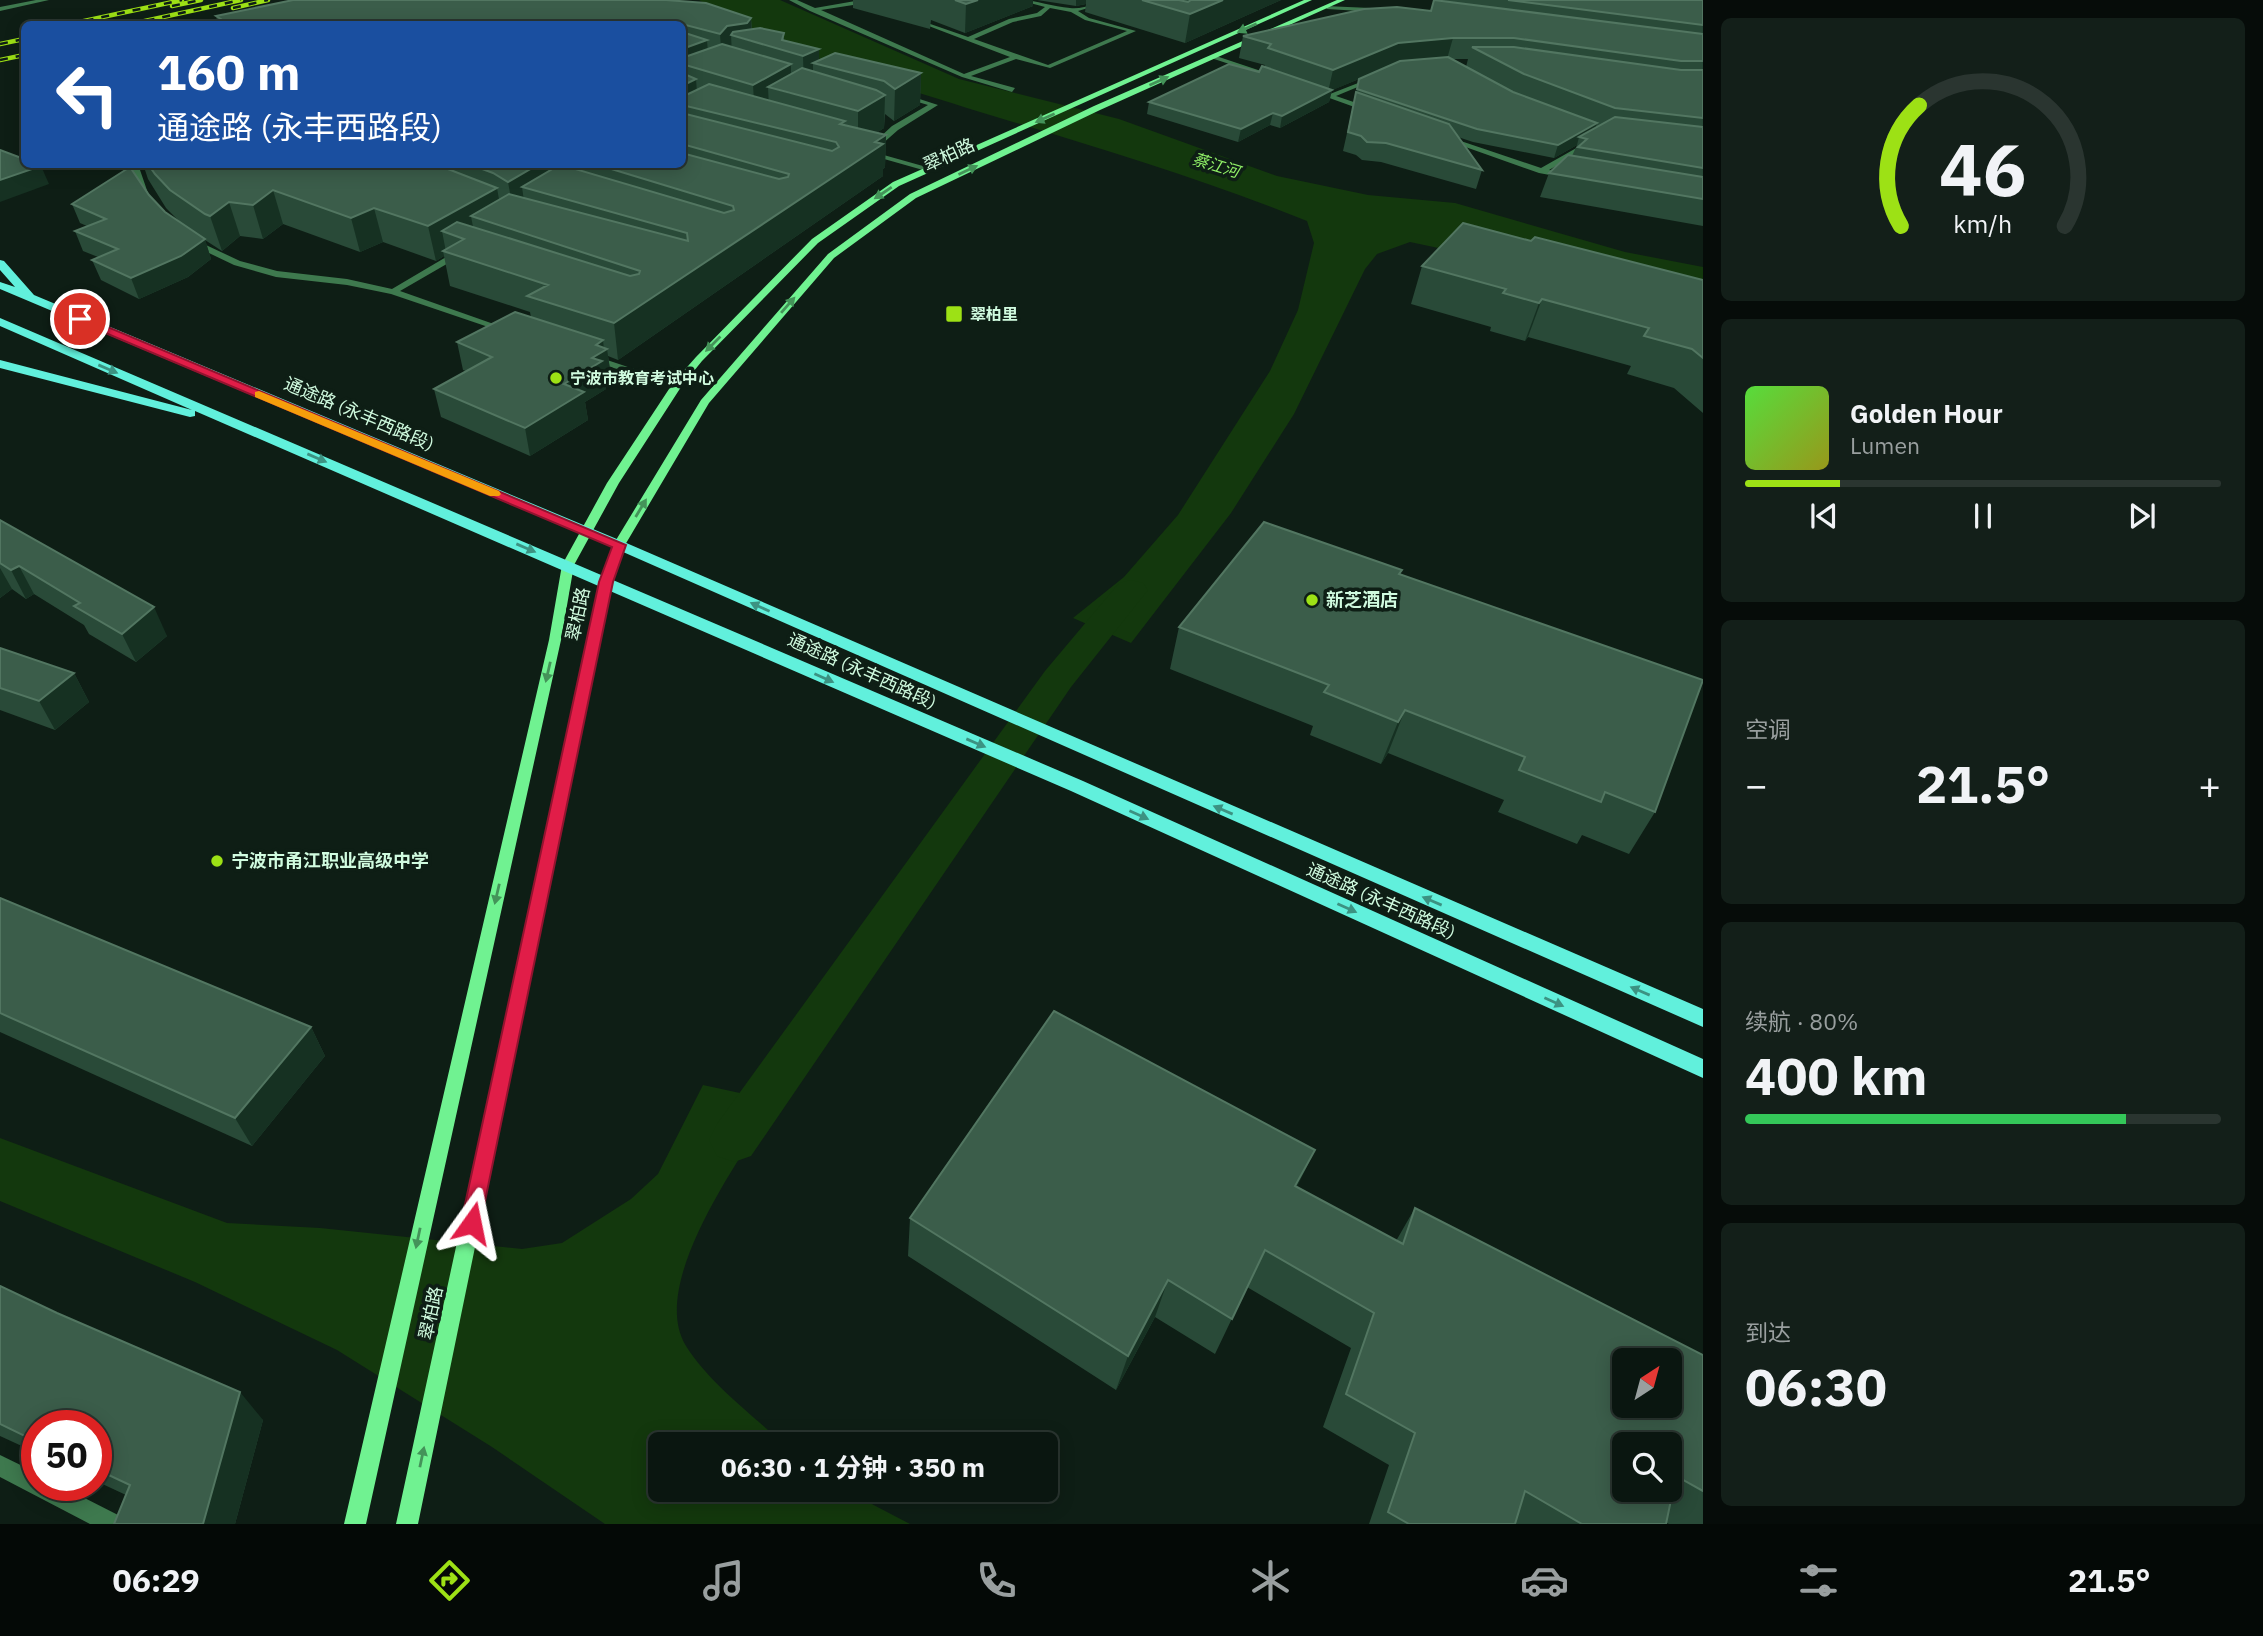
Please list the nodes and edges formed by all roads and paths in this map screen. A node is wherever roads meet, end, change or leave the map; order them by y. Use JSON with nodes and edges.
{"nodes":[{"id":1,"x":46,"y":0,"type":"edge"},
{"id":2,"x":792,"y":0,"type":"edge"},
{"id":3,"x":896,"y":0,"type":"edge"},
{"id":4,"x":1022,"y":0,"type":"edge"},
{"id":5,"x":1309,"y":0,"type":"edge"},
{"id":6,"x":1342,"y":0,"type":"edge"},
{"id":7,"x":1112,"y":3,"type":"edge"},
{"id":8,"x":878,"y":5,"type":"junction"},
{"id":9,"x":1048,"y":7,"type":"junction"},
{"id":10,"x":1327,"y":7,"type":"junction"},
{"id":11,"x":0,"y":9,"type":"edge"},
{"id":12,"x":810,"y":10,"type":"junction"},
{"id":13,"x":891,"y":10,"type":"dead end"},
{"id":14,"x":1073,"y":11,"type":"junction"},
{"id":15,"x":1401,"y":12,"type":"edge"},
{"id":16,"x":904,"y":15,"type":"dead end"},
{"id":17,"x":969,"y":39,"type":"junction"},
{"id":18,"x":1016,"y":57,"type":"junction"},
{"id":19,"x":1213,"y":57,"type":"junction"},
{"id":20,"x":1386,"y":73,"type":"edge"},
{"id":21,"x":964,"y":76,"type":"junction"},
{"id":22,"x":1279,"y":79,"type":"edge"},
{"id":23,"x":1305,"y":88,"type":"edge"},
{"id":24,"x":1012,"y":90,"type":"dead end"},
{"id":25,"x":896,"y":92,"type":"edge"},
{"id":26,"x":1331,"y":96,"type":"junction"},
{"id":27,"x":1381,"y":114,"type":"edge"},
{"id":28,"x":887,"y":123,"type":"edge"},
{"id":29,"x":895,"y":128,"type":"junction"},
{"id":30,"x":1430,"y":132,"type":"edge"},
{"id":31,"x":1595,"y":141,"type":"edge"},
{"id":32,"x":855,"y":150,"type":"edge"},
{"id":33,"x":867,"y":153,"type":"junction"},
{"id":34,"x":138,"y":168,"type":"edge"},
{"id":35,"x":928,"y":170,"type":"junction"},
{"id":36,"x":1542,"y":171,"type":"junction"},
{"id":37,"x":1580,"y":178,"type":"edge"},
{"id":38,"x":150,"y":201,"type":"edge"},
{"id":39,"x":182,"y":234,"type":"edge"},
{"id":40,"x":475,"y":250,"type":"edge"},
{"id":41,"x":0,"y":263,"type":"edge"},
{"id":42,"x":0,"y":285,"type":"edge"},
{"id":43,"x":393,"y":292,"type":"junction"},
{"id":44,"x":30,"y":298,"type":"junction"},
{"id":45,"x":0,"y":322,"type":"edge"},
{"id":46,"x":522,"y":335,"type":"edge"},
{"id":47,"x":584,"y":355,"type":"edge"},
{"id":48,"x":0,"y":364,"type":"edge"},
{"id":49,"x":677,"y":385,"type":"junction"},
{"id":50,"x":246,"y":428,"type":"junction"},
{"id":51,"x":585,"y":532,"type":"junction"},
{"id":52,"x":619,"y":545,"type":"junction"},
{"id":53,"x":568,"y":565,"type":"junction"},
{"id":54,"x":606,"y":582,"type":"junction"},
{"id":55,"x":1703,"y":1018,"type":"edge"},
{"id":56,"x":1703,"y":1069,"type":"edge"},
{"id":57,"x":0,"y":1466,"type":"edge"},
{"id":58,"x":21,"y":1476,"type":"edge"},
{"id":59,"x":68,"y":1501,"type":"edge"},
{"id":60,"x":112,"y":1524,"type":"edge"},
{"id":61,"x":355,"y":1524,"type":"edge"},
{"id":62,"x":407,"y":1524,"type":"edge"}],
"edges":[{"from":1,"to":11,"type":"street"},
{"from":2,"to":12,"type":"street"},
{"from":3,"to":8,"type":"street"},
{"from":4,"to":9,"type":"street"},
{"from":5,"to":35,"type":"main road","name":"翠柏路","one_way":true},
{"from":6,"to":10,"type":"main road","name":"翠柏路"},
{"from":7,"to":14,"type":"street"},
{"from":8,"to":12,"type":"street"},
{"from":8,"to":13,"type":"street"},
{"from":9,"to":14,"type":"street"},
{"from":9,"to":17,"type":"street"},
{"from":10,"to":15,"type":"street"},
{"from":10,"to":19,"type":"main road","name":"翠柏路"},
{"from":12,"to":21,"type":"street"},
{"from":14,"to":18,"type":"street"},
{"from":16,"to":17,"type":"street"},
{"from":17,"to":18,"type":"street"},
{"from":18,"to":21,"type":"street"},
{"from":19,"to":22,"type":"street"},
{"from":52,"to":19,"type":"main road","name":"翠柏路","one_way":true},
{"from":20,"to":26,"type":"street"},
{"from":21,"to":24,"type":"street"},
{"from":23,"to":26,"type":"street"},
{"from":25,"to":29,"type":"street"},
{"from":26,"to":27,"type":"street"},
{"from":28,"to":29,"type":"street"},
{"from":29,"to":33,"type":"street"},
{"from":30,"to":36,"type":"street"},
{"from":31,"to":36,"type":"street"},
{"from":32,"to":33,"type":"street"},
{"from":33,"to":35,"type":"street"},
{"from":34,"to":38,"type":"street"},
{"from":35,"to":49,"type":"main road","name":"翠柏路","one_way":true},
{"from":36,"to":37,"type":"street"},
{"from":39,"to":43,"type":"street"},
{"from":40,"to":43,"type":"street"},
{"from":41,"to":44,"type":"main road"},
{"from":42,"to":44,"type":"main road","name":"通途路 (永丰西路段)"},
{"from":43,"to":46,"type":"street"},
{"from":44,"to":51,"type":"main road","name":"通途路 (永丰西路段)"},
{"from":45,"to":50,"type":"main road","name":"通途路 (永丰西路段)","one_way":true},
{"from":47,"to":49,"type":"street"},
{"from":48,"to":50,"type":"main road"},
{"from":49,"to":51,"type":"main road","name":"翠柏路"},
{"from":50,"to":53,"type":"main road","name":"通途路 (永丰西路段)","one_way":true},
{"from":51,"to":52,"type":"main road","name":"通途路 (永丰西路段)"},
{"from":51,"to":53,"type":"main road","name":"翠柏路"},
{"from":52,"to":54,"type":"main road","name":"翠柏路"},
{"from":55,"to":52,"type":"main road","name":"通途路 (永丰西路段)","one_way":true},
{"from":53,"to":54,"type":"main road","name":"通途路 (永丰西路段)"},
{"from":53,"to":61,"type":"main road","name":"翠柏路","one_way":true},
{"from":54,"to":56,"type":"main road","name":"通途路 (永丰西路段)","one_way":true},
{"from":62,"to":54,"type":"main road","name":"翠柏路","one_way":true},
{"from":57,"to":58,"type":"street"},
{"from":59,"to":60,"type":"street"}]}
